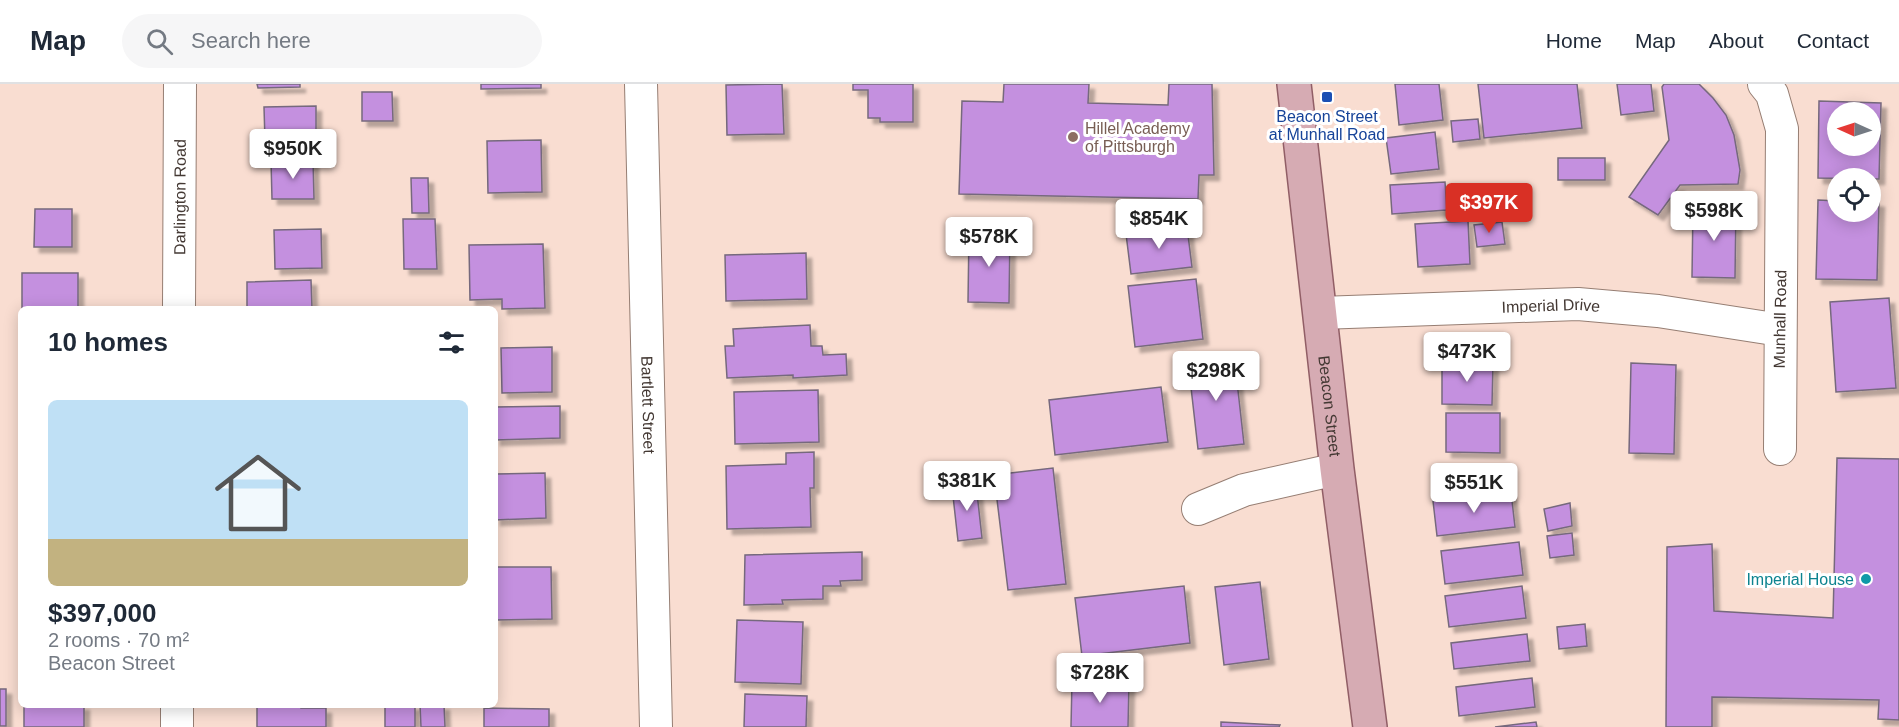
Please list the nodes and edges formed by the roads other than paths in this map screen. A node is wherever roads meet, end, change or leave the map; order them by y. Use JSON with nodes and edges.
{"nodes":[{"id":1,"x":180,"y":84,"type":"edge"},
{"id":2,"x":641,"y":84,"type":"edge"},
{"id":3,"x":1294,"y":84,"type":"edge"},
{"id":4,"x":1764,"y":84,"type":"edge"},
{"id":5,"x":179,"y":306,"type":"edge"},
{"id":6,"x":1320,"y":313,"type":"junction"},
{"id":7,"x":1780,"y":330,"type":"junction"},
{"id":8,"x":1780,"y":449,"type":"dead end"},
{"id":9,"x":1337,"y":469,"type":"junction"},
{"id":10,"x":1198,"y":509,"type":"dead end"},
{"id":11,"x":177,"y":708,"type":"edge"},
{"id":12,"x":177,"y":727,"type":"edge"},
{"id":13,"x":656,"y":727,"type":"edge"},
{"id":14,"x":1370,"y":727,"type":"edge"}],
"edges":[{"from":1,"to":5,"type":"street","name":"Darlington Road"},
{"from":2,"to":13,"type":"street","name":"Bartlett Street"},
{"from":3,"to":6,"type":"main road","name":"Beacon Street"},
{"from":4,"to":7,"type":"street","name":"Munhall Road"},
{"from":6,"to":7,"type":"street","name":"Imperial Drive"},
{"from":6,"to":9,"type":"main road","name":"Beacon Street"},
{"from":7,"to":8,"type":"street","name":"Munhall Road"},
{"from":9,"to":10,"type":"street"},
{"from":9,"to":14,"type":"main road","name":"Beacon Street"},
{"from":11,"to":12,"type":"street"}]}
